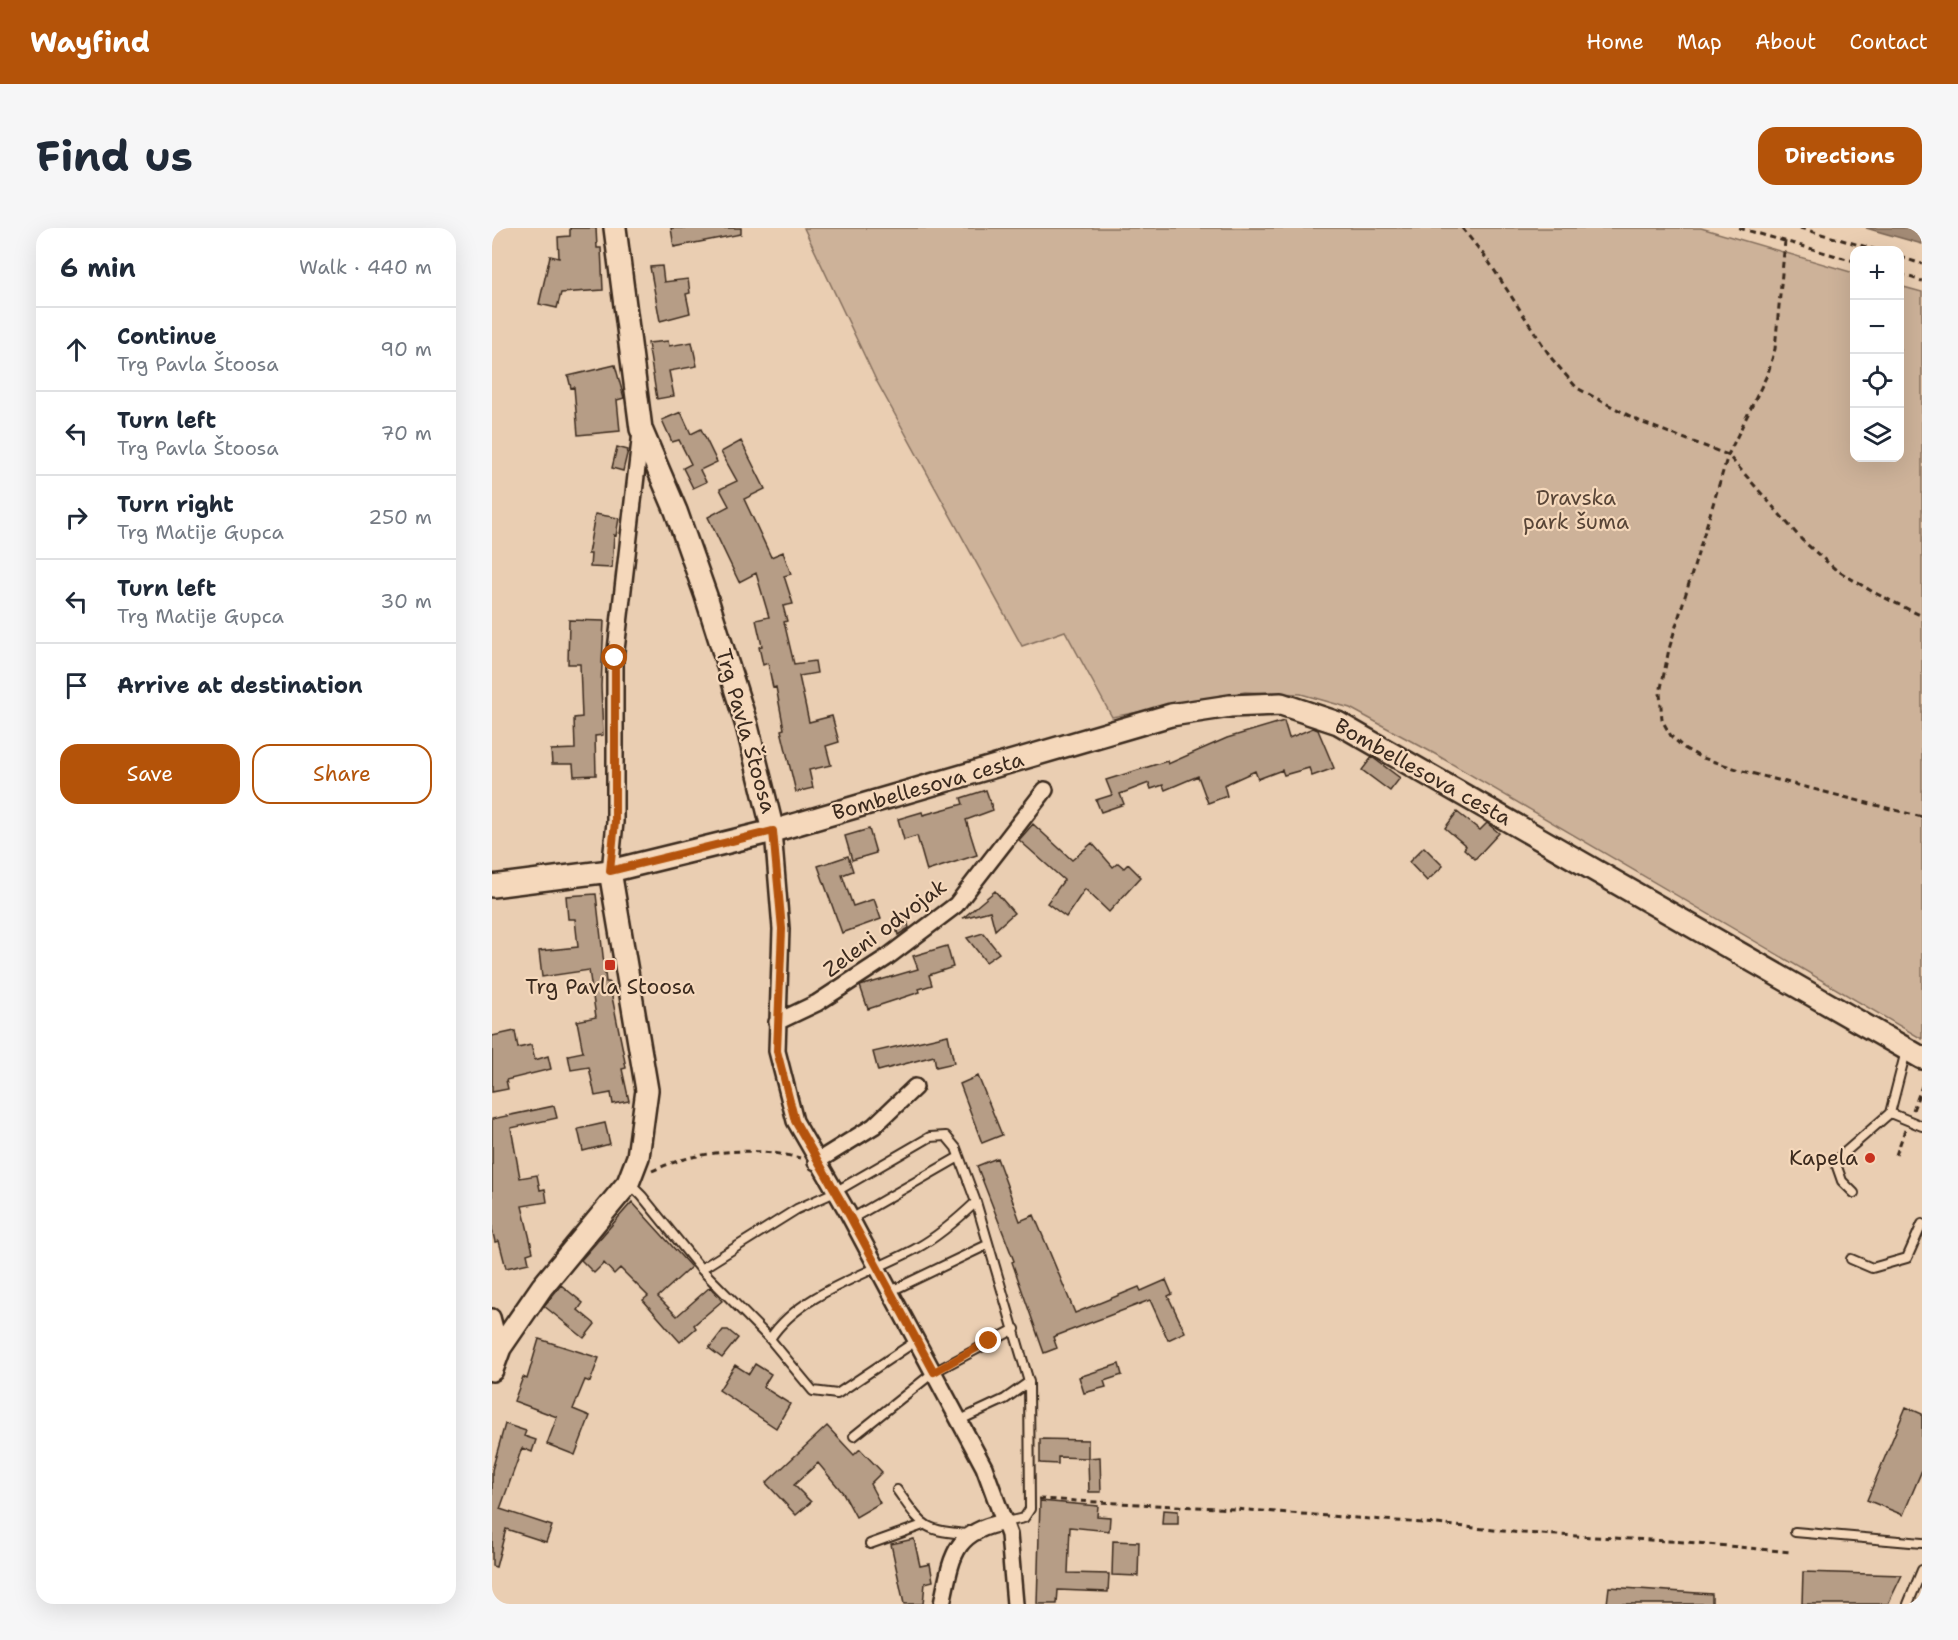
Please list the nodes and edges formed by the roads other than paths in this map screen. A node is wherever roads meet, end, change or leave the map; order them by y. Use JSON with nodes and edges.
{"nodes":[{"id":1,"x":615,"y":228,"type":"edge"},
{"id":2,"x":641,"y":429,"type":"junction"},
{"id":3,"x":1046,"y":790,"type":"dead end"},
{"id":4,"x":773,"y":831,"type":"junction"},
{"id":5,"x":610,"y":871,"type":"junction"},
{"id":6,"x":492,"y":886,"type":"edge"},
{"id":7,"x":777,"y":1022,"type":"junction"},
{"id":8,"x":1914,"y":1053,"type":"edge"},
{"id":9,"x":915,"y":1087,"type":"dead end"},
{"id":10,"x":1890,"y":1113,"type":"junction"},
{"id":11,"x":1922,"y":1126,"type":"edge"},
{"id":12,"x":959,"y":1157,"type":"junction"},
{"id":13,"x":816,"y":1162,"type":"junction"},
{"id":14,"x":628,"y":1183,"type":"junction"},
{"id":15,"x":834,"y":1192,"type":"junction"},
{"id":16,"x":1854,"y":1193,"type":"dead end"},
{"id":17,"x":975,"y":1202,"type":"junction"},
{"id":18,"x":851,"y":1219,"type":"junction"},
{"id":19,"x":1922,"y":1224,"type":"edge"},
{"id":20,"x":987,"y":1245,"type":"junction"},
{"id":21,"x":1851,"y":1259,"type":"dead end"},
{"id":22,"x":877,"y":1268,"type":"junction"},
{"id":23,"x":701,"y":1269,"type":"junction"},
{"id":24,"x":889,"y":1292,"type":"junction"},
{"id":25,"x":492,"y":1317,"type":"edge"},
{"id":26,"x":1015,"y":1329,"type":"junction"},
{"id":27,"x":770,"y":1339,"type":"junction"},
{"id":28,"x":916,"y":1341,"type":"junction"},
{"id":29,"x":500,"y":1348,"type":"junction"},
{"id":30,"x":492,"y":1370,"type":"edge"},
{"id":31,"x":934,"y":1372,"type":"junction"},
{"id":32,"x":1029,"y":1382,"type":"junction"},
{"id":33,"x":960,"y":1420,"type":"junction"},
{"id":34,"x":854,"y":1436,"type":"dead end"},
{"id":35,"x":897,"y":1490,"type":"dead end"},
{"id":36,"x":1006,"y":1522,"type":"junction"},
{"id":37,"x":923,"y":1526,"type":"junction"},
{"id":38,"x":1795,"y":1532,"type":"dead end"},
{"id":39,"x":969,"y":1534,"type":"junction"},
{"id":40,"x":1922,"y":1543,"type":"edge"},
{"id":41,"x":870,"y":1544,"type":"dead end"},
{"id":42,"x":1922,"y":1570,"type":"edge"},
{"id":43,"x":942,"y":1604,"type":"edge"},
{"id":44,"x":1015,"y":1604,"type":"edge"},
{"id":45,"x":1908,"y":1604,"type":"edge"}],
"edges":[{"from":1,"to":2,"type":"street","name":"Trg Pavla Štoosa"},
{"from":2,"to":4,"type":"street","name":"Trg Pavla Štoosa"},
{"from":2,"to":5,"type":"street","name":"Trg Pavla Štoosa"},
{"from":3,"to":7,"type":"street","name":"Zeleni odvojak"},
{"from":4,"to":5,"type":"street","name":"Trg Pavla Štoosa"},
{"from":4,"to":7,"type":"street"},
{"from":4,"to":8,"type":"street","name":"Bombellesova cesta"},
{"from":5,"to":6,"type":"street"},
{"from":5,"to":14,"type":"street"},
{"from":7,"to":13,"type":"street"},
{"from":8,"to":10,"type":"lane"},
{"from":9,"to":13,"type":"street"},
{"from":10,"to":11,"type":"lane"},
{"from":10,"to":16,"type":"lane"},
{"from":12,"to":15,"type":"lane"},
{"from":12,"to":17,"type":"lane"},
{"from":12,"to":18,"type":"lane"},
{"from":13,"to":15,"type":"street"},
{"from":14,"to":23,"type":"lane"},
{"from":14,"to":29,"type":"street"},
{"from":15,"to":18,"type":"street"},
{"from":15,"to":23,"type":"lane"},
{"from":17,"to":20,"type":"lane"},
{"from":17,"to":22,"type":"lane"},
{"from":18,"to":22,"type":"street"},
{"from":19,"to":21,"type":"lane"},
{"from":20,"to":24,"type":"lane"},
{"from":20,"to":26,"type":"lane"},
{"from":22,"to":24,"type":"street"},
{"from":22,"to":27,"type":"lane"},
{"from":23,"to":27,"type":"lane"},
{"from":24,"to":28,"type":"street"},
{"from":25,"to":29,"type":"street"},
{"from":26,"to":31,"type":"lane"},
{"from":26,"to":32,"type":"lane"},
{"from":27,"to":28,"type":"lane"},
{"from":28,"to":31,"type":"street"},
{"from":29,"to":30,"type":"street"},
{"from":31,"to":33,"type":"street"},
{"from":31,"to":34,"type":"lane"},
{"from":32,"to":33,"type":"lane"},
{"from":32,"to":36,"type":"lane"},
{"from":33,"to":36,"type":"street"},
{"from":35,"to":37,"type":"lane"},
{"from":36,"to":39,"type":"street"},
{"from":36,"to":44,"type":"street"},
{"from":37,"to":39,"type":"lane"},
{"from":37,"to":41,"type":"lane"},
{"from":38,"to":40,"type":"lane"},
{"from":39,"to":43,"type":"street"},
{"from":42,"to":45,"type":"lane"}]}
